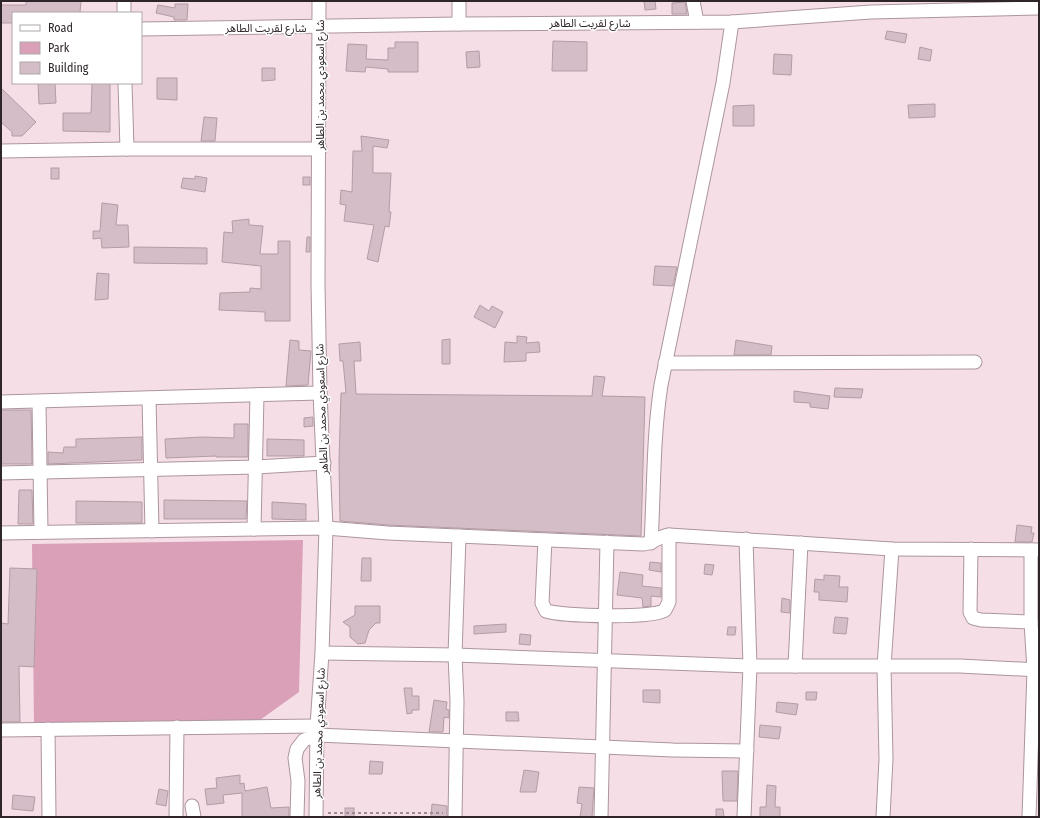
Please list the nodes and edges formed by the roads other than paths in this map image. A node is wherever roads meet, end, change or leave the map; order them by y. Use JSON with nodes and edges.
{"nodes":[{"id":1,"x":124,"y":1,"type":"edge"},
{"id":2,"x":319,"y":1,"type":"edge"},
{"id":3,"x":459,"y":1,"type":"edge"},
{"id":4,"x":693,"y":1,"type":"edge"},
{"id":5,"x":1019,"y":4,"type":"edge"},
{"id":6,"x":870,"y":6,"type":"edge"},
{"id":7,"x":890,"y":6,"type":"edge"},
{"id":8,"x":958,"y":6,"type":"edge"},
{"id":9,"x":1039,"y":8,"type":"edge"},
{"id":10,"x":124,"y":12,"type":"edge"},
{"id":11,"x":697,"y":22,"type":"junction"},
{"id":12,"x":732,"y":22,"type":"junction"},
{"id":13,"x":459,"y":24,"type":"junction"},
{"id":14,"x":320,"y":27,"type":"junction"},
{"id":15,"x":142,"y":29,"type":"edge"},
{"id":16,"x":125,"y":84,"type":"edge"},
{"id":17,"x":127,"y":149,"type":"junction"},
{"id":18,"x":320,"y":149,"type":"junction"},
{"id":19,"x":1,"y":151,"type":"edge"},
{"id":20,"x":975,"y":362,"type":"dead end"},
{"id":21,"x":665,"y":363,"type":"junction"},
{"id":22,"x":320,"y":393,"type":"junction"},
{"id":23,"x":257,"y":395,"type":"junction"},
{"id":24,"x":149,"y":398,"type":"junction"},
{"id":25,"x":1,"y":402,"type":"edge"},
{"id":26,"x":39,"y":402,"type":"junction"},
{"id":27,"x":324,"y":463,"type":"junction"},
{"id":28,"x":256,"y":467,"type":"junction"},
{"id":29,"x":151,"y":470,"type":"junction"},
{"id":30,"x":40,"y":472,"type":"junction"},
{"id":31,"x":1,"y":473,"type":"edge"},
{"id":32,"x":326,"y":528,"type":"junction"},
{"id":33,"x":254,"y":529,"type":"junction"},
{"id":34,"x":152,"y":531,"type":"junction"},
{"id":35,"x":41,"y":532,"type":"junction"},
{"id":36,"x":1,"y":533,"type":"edge"},
{"id":37,"x":670,"y":535,"type":"junction"},
{"id":38,"x":459,"y":536,"type":"junction"},
{"id":39,"x":746,"y":539,"type":"junction"},
{"id":40,"x":545,"y":540,"type":"junction"},
{"id":41,"x":607,"y":542,"type":"junction"},
{"id":42,"x":651,"y":543,"type":"junction"},
{"id":43,"x":802,"y":543,"type":"junction"},
{"id":44,"x":892,"y":549,"type":"junction"},
{"id":45,"x":971,"y":549,"type":"junction"},
{"id":46,"x":1035,"y":550,"type":"edge"},
{"id":47,"x":606,"y":616,"type":"junction"},
{"id":48,"x":1031,"y":622,"type":"junction"},
{"id":49,"x":322,"y":653,"type":"junction"},
{"id":50,"x":455,"y":655,"type":"junction"},
{"id":51,"x":604,"y":662,"type":"junction"},
{"id":52,"x":750,"y":666,"type":"junction"},
{"id":53,"x":795,"y":666,"type":"junction"},
{"id":54,"x":884,"y":666,"type":"junction"},
{"id":55,"x":1036,"y":670,"type":"edge"},
{"id":56,"x":177,"y":727,"type":"junction"},
{"id":57,"x":48,"y":729,"type":"junction"},
{"id":58,"x":1,"y":730,"type":"edge"},
{"id":59,"x":317,"y":730,"type":"junction"},
{"id":60,"x":456,"y":741,"type":"junction"},
{"id":61,"x":603,"y":747,"type":"junction"},
{"id":62,"x":747,"y":751,"type":"junction"},
{"id":63,"x":1034,"y":769,"type":"edge"},
{"id":64,"x":316,"y":815,"type":"edge"},
{"id":65,"x":455,"y":815,"type":"edge"},
{"id":66,"x":49,"y":817,"type":"edge"},
{"id":67,"x":176,"y":817,"type":"edge"},
{"id":68,"x":297,"y":817,"type":"edge"},
{"id":69,"x":601,"y":817,"type":"edge"},
{"id":70,"x":744,"y":817,"type":"edge"},
{"id":71,"x":883,"y":817,"type":"edge"},
{"id":72,"x":1028,"y":817,"type":"edge"}],
"edges":[{"from":1,"to":10,"type":"street"},
{"from":2,"to":14,"type":"street","name":"شارع اسعودي محمد بن الطاهر"},
{"from":3,"to":13,"type":"street"},
{"from":4,"to":11,"type":"street"},
{"from":5,"to":8,"type":"street","name":"شارع لقريت الطاهر"},
{"from":5,"to":9,"type":"street","name":"شارع لقريت الطاهر"},
{"from":6,"to":7,"type":"street","name":"شارع لقريت الطاهر"},
{"from":6,"to":12,"type":"street","name":"شارع لقريت الطاهر"},
{"from":7,"to":8,"type":"street","name":"شارع لقريت الطاهر"},
{"from":11,"to":12,"type":"street","name":"شارع لقريت الطاهر"},
{"from":11,"to":13,"type":"street","name":"شارع لقريت الطاهر"},
{"from":12,"to":21,"type":"street"},
{"from":13,"to":14,"type":"street","name":"شارع لقريت الطاهر"},
{"from":14,"to":15,"type":"street","name":"شارع لقريت الطاهر"},
{"from":14,"to":18,"type":"street","name":"شارع اسعودي محمد بن الطاهر"},
{"from":16,"to":17,"type":"street"},
{"from":17,"to":18,"type":"street"},
{"from":17,"to":19,"type":"street"},
{"from":18,"to":22,"type":"street","name":"شارع اسعودي محمد بن الطاهر"},
{"from":20,"to":21,"type":"street"},
{"from":21,"to":42,"type":"street"},
{"from":22,"to":23,"type":"street"},
{"from":22,"to":27,"type":"street","name":"شارع اسعودي محمد بن الطاهر"},
{"from":23,"to":24,"type":"street"},
{"from":23,"to":28,"type":"street"},
{"from":24,"to":26,"type":"street"},
{"from":24,"to":29,"type":"street"},
{"from":25,"to":26,"type":"street"},
{"from":26,"to":30,"type":"street"},
{"from":27,"to":28,"type":"street"},
{"from":27,"to":32,"type":"street","name":"شارع اسعودي محمد بن الطاهر"},
{"from":28,"to":29,"type":"street"},
{"from":28,"to":33,"type":"street"},
{"from":29,"to":30,"type":"street"},
{"from":29,"to":34,"type":"street"},
{"from":30,"to":31,"type":"street"},
{"from":30,"to":35,"type":"street"},
{"from":32,"to":33,"type":"street"},
{"from":32,"to":38,"type":"street"},
{"from":32,"to":49,"type":"street","name":"شارع اسعودي محمد بن الطاهر"},
{"from":33,"to":34,"type":"street"},
{"from":34,"to":35,"type":"street"},
{"from":35,"to":36,"type":"street"},
{"from":37,"to":39,"type":"street"},
{"from":37,"to":42,"type":"street"},
{"from":37,"to":47,"type":"street"},
{"from":38,"to":40,"type":"street"},
{"from":38,"to":50,"type":"street"},
{"from":39,"to":43,"type":"street"},
{"from":39,"to":52,"type":"street"},
{"from":40,"to":41,"type":"street"},
{"from":40,"to":47,"type":"street"},
{"from":41,"to":42,"type":"street"},
{"from":41,"to":47,"type":"street"},
{"from":43,"to":44,"type":"street"},
{"from":43,"to":53,"type":"street"},
{"from":44,"to":45,"type":"street"},
{"from":44,"to":54,"type":"street"},
{"from":45,"to":46,"type":"street"},
{"from":45,"to":48,"type":"street"},
{"from":46,"to":48,"type":"street"},
{"from":47,"to":51,"type":"street"},
{"from":48,"to":55,"type":"street"},
{"from":49,"to":50,"type":"street"},
{"from":49,"to":59,"type":"street","name":"شارع اسعودي محمد بن الطاهر"},
{"from":50,"to":51,"type":"street"},
{"from":50,"to":60,"type":"street"},
{"from":51,"to":52,"type":"street"},
{"from":51,"to":61,"type":"street"},
{"from":52,"to":53,"type":"street"},
{"from":52,"to":62,"type":"street"},
{"from":53,"to":54,"type":"street"},
{"from":54,"to":55,"type":"street"},
{"from":54,"to":71,"type":"street"},
{"from":55,"to":63,"type":"street"},
{"from":56,"to":57,"type":"street"},
{"from":56,"to":59,"type":"street"},
{"from":56,"to":67,"type":"street"},
{"from":57,"to":58,"type":"street"},
{"from":57,"to":66,"type":"street"},
{"from":59,"to":60,"type":"street"},
{"from":59,"to":64,"type":"street","name":"شارع اسعودي محمد بن الطاهر"},
{"from":59,"to":68,"type":"street"},
{"from":60,"to":61,"type":"street"},
{"from":60,"to":65,"type":"street"},
{"from":61,"to":62,"type":"street"},
{"from":61,"to":69,"type":"street"},
{"from":62,"to":70,"type":"street"},
{"from":63,"to":72,"type":"street"}]}
